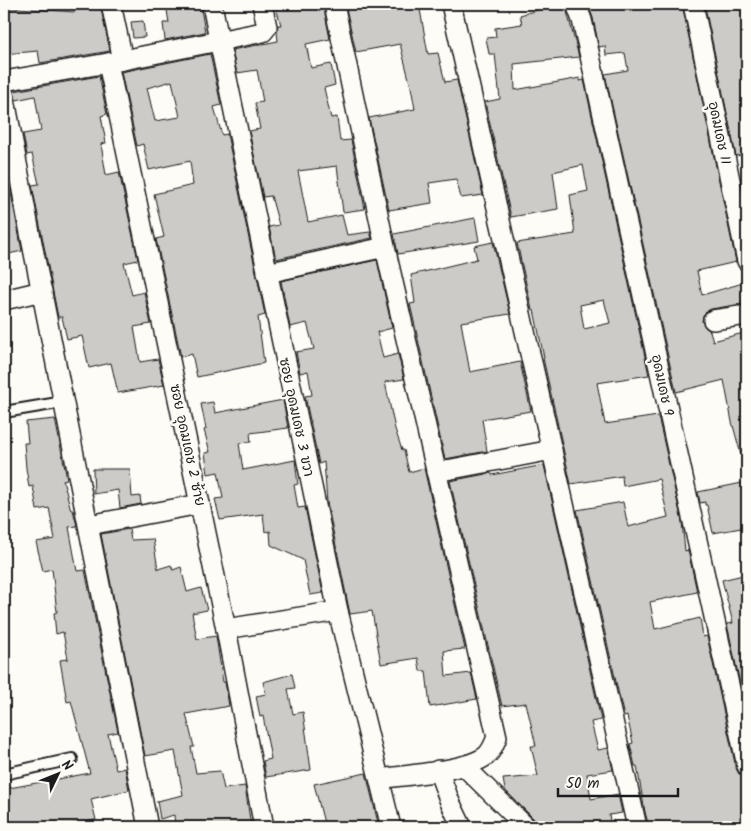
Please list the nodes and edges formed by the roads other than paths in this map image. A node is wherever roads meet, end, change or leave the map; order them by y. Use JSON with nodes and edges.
{"nodes":[{"id":1,"x":111,"y":4,"type":"edge"},
{"id":2,"x":212,"y":4,"type":"edge"},
{"id":3,"x":262,"y":4,"type":"edge"},
{"id":4,"x":334,"y":4,"type":"edge"},
{"id":5,"x":451,"y":4,"type":"edge"},
{"id":6,"x":576,"y":4,"type":"edge"},
{"id":7,"x":693,"y":4,"type":"edge"},
{"id":8,"x":218,"y":40,"type":"junction"},
{"id":9,"x":116,"y":62,"type":"junction"},
{"id":10,"x":4,"y":81,"type":"edge"},
{"id":11,"x":4,"y":94,"type":"edge"},
{"id":12,"x":385,"y":247,"type":"junction"},
{"id":13,"x":747,"y":262,"type":"edge"},
{"id":14,"x":267,"y":272,"type":"junction"},
{"id":15,"x":42,"y":291,"type":"junction"},
{"id":16,"x":4,"y":300,"type":"edge"},
{"id":17,"x":747,"y":315,"type":"edge"},
{"id":18,"x":713,"y":320,"type":"dead end"},
{"id":19,"x":64,"y":402,"type":"junction"},
{"id":20,"x":4,"y":412,"type":"edge"},
{"id":21,"x":552,"y":450,"type":"junction"},
{"id":22,"x":436,"y":472,"type":"junction"},
{"id":23,"x":200,"y":504,"type":"junction"},
{"id":24,"x":89,"y":526,"type":"junction"},
{"id":25,"x":338,"y":612,"type":"junction"},
{"id":26,"x":226,"y":629,"type":"junction"},
{"id":27,"x":72,"y":759,"type":"dead end"},
{"id":28,"x":464,"y":766,"type":"junction"},
{"id":29,"x":747,"y":766,"type":"edge"},
{"id":30,"x":438,"y":770,"type":"junction"},
{"id":31,"x":4,"y":774,"type":"edge"},
{"id":32,"x":380,"y":779,"type":"junction"},
{"id":33,"x":148,"y":827,"type":"edge"},
{"id":34,"x":264,"y":827,"type":"edge"},
{"id":35,"x":391,"y":827,"type":"edge"},
{"id":36,"x":462,"y":827,"type":"edge"},
{"id":37,"x":526,"y":827,"type":"edge"},
{"id":38,"x":637,"y":827,"type":"edge"}],
"edges":[{"from":1,"to":9,"type":"street","name":"ซอย อุดมเดช 2 ซ้าย"},
{"from":2,"to":8,"type":"street","name":"ซอย อุดมเดช 3 ขวา"},
{"from":3,"to":8,"type":"street"},
{"from":4,"to":12,"type":"street"},
{"from":5,"to":21,"type":"street"},
{"from":6,"to":29,"type":"street","name":"อุดมเดช 9"},
{"from":7,"to":13,"type":"street","name":"อุดมเดช 11"},
{"from":8,"to":9,"type":"street"},
{"from":8,"to":14,"type":"street","name":"ซอย อุดมเดช 3 ขวา"},
{"from":9,"to":10,"type":"street"},
{"from":9,"to":23,"type":"street","name":"ซอย อุดมเดช 2 ซ้าย"},
{"from":11,"to":15,"type":"street"},
{"from":12,"to":14,"type":"street"},
{"from":12,"to":22,"type":"street"},
{"from":14,"to":25,"type":"street","name":"ซอย อุดมเดช 3 ขวา"},
{"from":15,"to":16,"type":"street"},
{"from":15,"to":19,"type":"street"},
{"from":17,"to":18,"type":"street"},
{"from":19,"to":20,"type":"lane"},
{"from":19,"to":24,"type":"street"},
{"from":21,"to":22,"type":"street"},
{"from":21,"to":38,"type":"street"},
{"from":22,"to":28,"type":"street"},
{"from":23,"to":24,"type":"street"},
{"from":23,"to":26,"type":"street","name":"ซอย อุดมเดช 2 ซ้าย"},
{"from":24,"to":33,"type":"street"},
{"from":25,"to":26,"type":"street"},
{"from":25,"to":32,"type":"street","name":"ซอย อุดมเดช 3 ขวา"},
{"from":26,"to":34,"type":"street","name":"ซอย อุดมเดช 2 ซ้าย"},
{"from":27,"to":31,"type":"lane"},
{"from":28,"to":30,"type":"street"},
{"from":28,"to":37,"type":"street"},
{"from":30,"to":32,"type":"street"},
{"from":30,"to":36,"type":"street"},
{"from":32,"to":35,"type":"street","name":"ซอย อุดมเดช 3 ขวา"}]}
